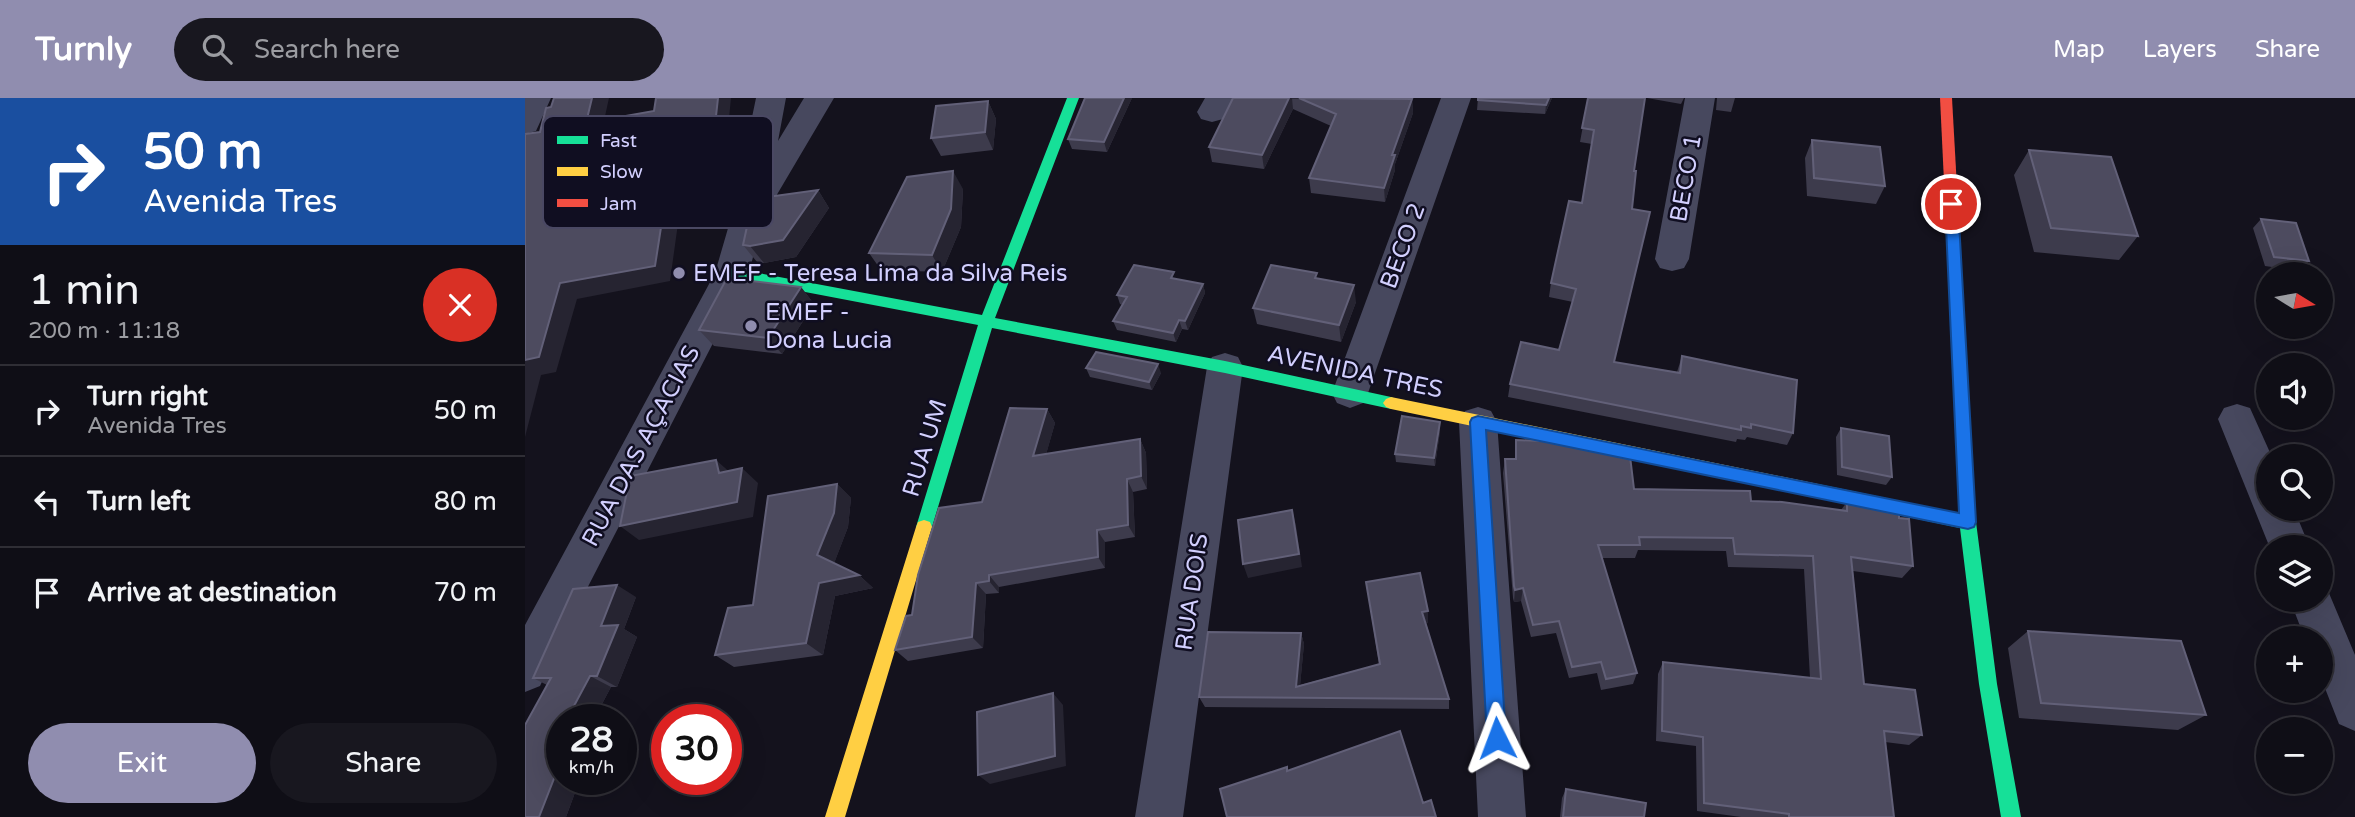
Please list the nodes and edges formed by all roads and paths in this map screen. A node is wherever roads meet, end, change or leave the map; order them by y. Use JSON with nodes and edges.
{"nodes":[{"id":1,"x":536,"y":98,"type":"edge"},
{"id":2,"x":771,"y":98,"type":"edge"},
{"id":3,"x":819,"y":98,"type":"edge"},
{"id":4,"x":1073,"y":98,"type":"edge"},
{"id":5,"x":1456,"y":98,"type":"edge"},
{"id":6,"x":1700,"y":98,"type":"edge"},
{"id":7,"x":1946,"y":98,"type":"edge"},
{"id":8,"x":767,"y":116,"type":"edge"},
{"id":9,"x":525,"y":124,"type":"edge"},
{"id":10,"x":773,"y":175,"type":"edge"},
{"id":11,"x":744,"y":228,"type":"edge"},
{"id":12,"x":1672,"y":258,"type":"dead end"},
{"id":13,"x":732,"y":273,"type":"junction"},
{"id":14,"x":987,"y":321,"type":"junction"},
{"id":15,"x":1226,"y":368,"type":"junction"},
{"id":16,"x":1350,"y":393,"type":"junction"},
{"id":17,"x":2237,"y":419,"type":"dead end"},
{"id":18,"x":1478,"y":422,"type":"junction"},
{"id":19,"x":2256,"y":466,"type":"edge"},
{"id":20,"x":1968,"y":522,"type":"junction"},
{"id":21,"x":543,"y":600,"type":"edge"},
{"id":22,"x":2316,"y":612,"type":"edge"},
{"id":23,"x":525,"y":671,"type":"edge"},
{"id":24,"x":2353,"y":697,"type":"edge"},
{"id":25,"x":835,"y":817,"type":"edge"},
{"id":26,"x":1159,"y":817,"type":"edge"},
{"id":27,"x":1502,"y":817,"type":"edge"},
{"id":28,"x":2011,"y":817,"type":"edge"}],
"edges":[{"from":1,"to":9,"type":"street"},
{"from":2,"to":8,"type":"street"},
{"from":3,"to":10,"type":"street"},
{"from":4,"to":14,"type":"street","name":"RUA UM"},
{"from":5,"to":16,"type":"street","name":"BECO 2"},
{"from":6,"to":12,"type":"street","name":"BECO 1"},
{"from":7,"to":20,"type":"street"},
{"from":11,"to":13,"type":"street","name":"RUA DAS AÇACIAS"},
{"from":13,"to":14,"type":"street","name":"AVENIDA TRES"},
{"from":13,"to":21,"type":"street","name":"RUA DAS AÇACIAS"},
{"from":14,"to":15,"type":"street","name":"AVENIDA TRES"},
{"from":14,"to":25,"type":"street","name":"RUA UM"},
{"from":15,"to":16,"type":"street","name":"AVENIDA TRES"},
{"from":15,"to":26,"type":"street","name":"RUA DOIS"},
{"from":16,"to":18,"type":"street","name":"AVENIDA TRES"},
{"from":17,"to":19,"type":"street"},
{"from":18,"to":20,"type":"street","name":"AVENIDA TRES"},
{"from":18,"to":27,"type":"street"},
{"from":20,"to":28,"type":"street"},
{"from":21,"to":23,"type":"street","name":"RUA DAS AÇACIAS"},
{"from":22,"to":24,"type":"street"}]}
